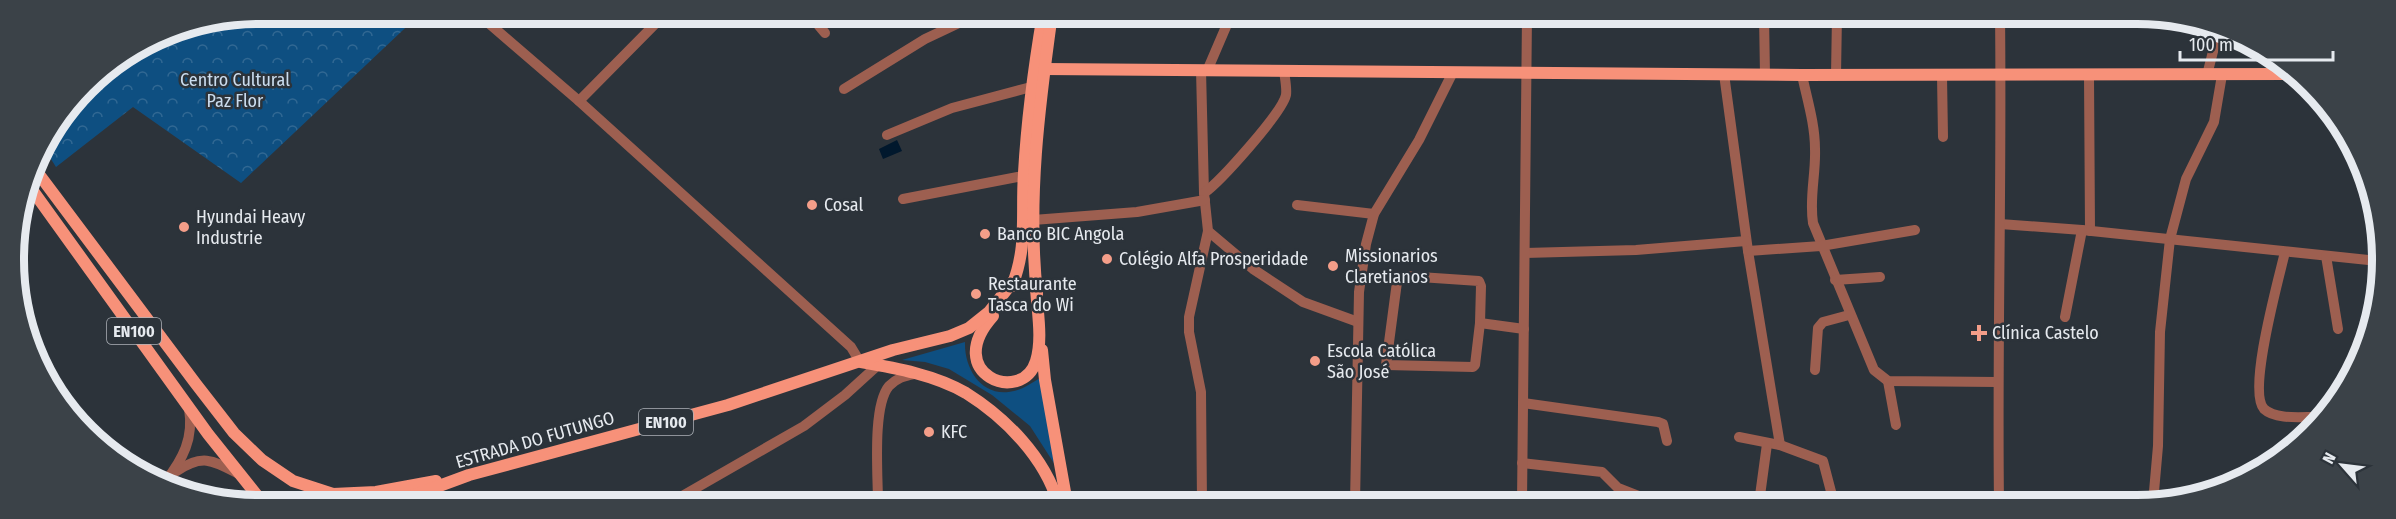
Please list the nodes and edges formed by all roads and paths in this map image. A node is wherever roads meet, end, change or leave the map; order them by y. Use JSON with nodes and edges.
{"nodes":[{"id":1,"x":490,"y":24,"type":"edge"},
{"id":2,"x":655,"y":24,"type":"edge"},
{"id":3,"x":817,"y":24,"type":"edge"},
{"id":4,"x":957,"y":24,"type":"edge"},
{"id":5,"x":1041,"y":24,"type":"edge"},
{"id":6,"x":1051,"y":24,"type":"edge"},
{"id":7,"x":1227,"y":24,"type":"edge"},
{"id":8,"x":1527,"y":24,"type":"edge"},
{"id":9,"x":1764,"y":24,"type":"edge"},
{"id":10,"x":1836,"y":24,"type":"edge"},
{"id":11,"x":2000,"y":24,"type":"edge"},
{"id":12,"x":825,"y":33,"type":"dead end"},
{"id":13,"x":2217,"y":38,"type":"edge"},
{"id":14,"x":1044,"y":69,"type":"junction"},
{"id":15,"x":1204,"y":71,"type":"junction"},
{"id":16,"x":1284,"y":71,"type":"junction"},
{"id":17,"x":1526,"y":73,"type":"junction"},
{"id":18,"x":1452,"y":74,"type":"junction"},
{"id":19,"x":1724,"y":74,"type":"junction"},
{"id":20,"x":2282,"y":74,"type":"edge"},
{"id":21,"x":1765,"y":75,"type":"junction"},
{"id":22,"x":1802,"y":75,"type":"junction"},
{"id":23,"x":1836,"y":75,"type":"junction"},
{"id":24,"x":2089,"y":75,"type":"junction"},
{"id":25,"x":2207,"y":75,"type":"junction"},
{"id":26,"x":2222,"y":75,"type":"junction"},
{"id":27,"x":1942,"y":76,"type":"junction"},
{"id":28,"x":2001,"y":76,"type":"junction"},
{"id":29,"x":1031,"y":87,"type":"junction"},
{"id":30,"x":844,"y":89,"type":"dead end"},
{"id":31,"x":579,"y":101,"type":"junction"},
{"id":32,"x":887,"y":135,"type":"dead end"},
{"id":33,"x":1943,"y":137,"type":"dead end"},
{"id":34,"x":40,"y":175,"type":"edge"},
{"id":35,"x":1023,"y":176,"type":"junction"},
{"id":36,"x":34,"y":192,"type":"edge"},
{"id":37,"x":1204,"y":197,"type":"junction"},
{"id":38,"x":903,"y":199,"type":"dead end"},
{"id":39,"x":1297,"y":205,"type":"dead end"},
{"id":40,"x":1374,"y":214,"type":"junction"},
{"id":41,"x":1034,"y":220,"type":"junction"},
{"id":42,"x":2000,"y":224,"type":"junction"},
{"id":43,"x":1915,"y":230,"type":"dead end"},
{"id":44,"x":2086,"y":230,"type":"junction"},
{"id":45,"x":1208,"y":231,"type":"junction"},
{"id":46,"x":2170,"y":239,"type":"junction"},
{"id":47,"x":1747,"y":246,"type":"junction"},
{"id":48,"x":1821,"y":246,"type":"junction"},
{"id":49,"x":2285,"y":252,"type":"junction"},
{"id":50,"x":1525,"y":253,"type":"junction"},
{"id":51,"x":2326,"y":256,"type":"junction"},
{"id":52,"x":2372,"y":260,"type":"edge"},
{"id":53,"x":1880,"y":277,"type":"dead end"},
{"id":54,"x":1015,"y":279,"type":"junction"},
{"id":55,"x":1835,"y":280,"type":"junction"},
{"id":56,"x":1036,"y":287,"type":"junction"},
{"id":57,"x":1849,"y":315,"type":"junction"},
{"id":58,"x":2066,"y":317,"type":"dead end"},
{"id":59,"x":1358,"y":322,"type":"junction"},
{"id":60,"x":1480,"y":323,"type":"junction"},
{"id":61,"x":1524,"y":329,"type":"junction"},
{"id":62,"x":2338,"y":329,"type":"dead end"},
{"id":63,"x":860,"y":362,"type":"junction"},
{"id":64,"x":878,"y":365,"type":"junction"},
{"id":65,"x":1815,"y":370,"type":"dead end"},
{"id":66,"x":914,"y":374,"type":"junction"},
{"id":67,"x":1888,"y":381,"type":"junction"},
{"id":68,"x":1997,"y":382,"type":"junction"},
{"id":69,"x":1523,"y":403,"type":"junction"},
{"id":70,"x":189,"y":405,"type":"junction"},
{"id":71,"x":2312,"y":417,"type":"edge"},
{"id":72,"x":1896,"y":425,"type":"dead end"},
{"id":73,"x":1739,"y":437,"type":"dead end"},
{"id":74,"x":1667,"y":441,"type":"dead end"},
{"id":75,"x":1767,"y":444,"type":"junction"},
{"id":76,"x":1780,"y":446,"type":"junction"},
{"id":77,"x":1522,"y":463,"type":"junction"},
{"id":78,"x":469,"y":475,"type":"junction"},
{"id":79,"x":242,"y":476,"type":"junction"},
{"id":80,"x":169,"y":477,"type":"edge"},
{"id":81,"x":169,"y":477,"type":"edge"},
{"id":82,"x":2154,"y":494,"type":"edge"},
{"id":83,"x":257,"y":495,"type":"edge"},
{"id":84,"x":415,"y":495,"type":"edge"},
{"id":85,"x":684,"y":495,"type":"edge"},
{"id":86,"x":878,"y":495,"type":"edge"},
{"id":87,"x":1054,"y":495,"type":"edge"},
{"id":88,"x":1066,"y":495,"type":"edge"},
{"id":89,"x":1202,"y":495,"type":"edge"},
{"id":90,"x":1355,"y":495,"type":"edge"},
{"id":91,"x":1522,"y":495,"type":"edge"},
{"id":92,"x":1636,"y":495,"type":"edge"},
{"id":93,"x":1760,"y":495,"type":"edge"},
{"id":94,"x":1832,"y":495,"type":"edge"},
{"id":95,"x":1999,"y":495,"type":"edge"}],
"edges":[{"from":1,"to":31,"type":"street"},
{"from":2,"to":31,"type":"street"},
{"from":3,"to":12,"type":"street"},
{"from":4,"to":30,"type":"street"},
{"from":5,"to":29,"type":"main road"},
{"from":6,"to":14,"type":"main road"},
{"from":7,"to":15,"type":"street"},
{"from":8,"to":17,"type":"street"},
{"from":9,"to":21,"type":"street"},
{"from":10,"to":23,"type":"street"},
{"from":11,"to":28,"type":"street"},
{"from":13,"to":25,"type":"street"},
{"from":14,"to":15,"type":"main road"},
{"from":14,"to":41,"type":"main road"},
{"from":15,"to":16,"type":"main road"},
{"from":15,"to":37,"type":"street"},
{"from":16,"to":18,"type":"main road"},
{"from":16,"to":37,"type":"street"},
{"from":17,"to":18,"type":"main road"},
{"from":17,"to":19,"type":"main road"},
{"from":17,"to":50,"type":"street"},
{"from":18,"to":40,"type":"street"},
{"from":19,"to":21,"type":"main road"},
{"from":19,"to":47,"type":"street"},
{"from":20,"to":26,"type":"main road"},
{"from":21,"to":22,"type":"main road"},
{"from":22,"to":23,"type":"main road"},
{"from":22,"to":48,"type":"street"},
{"from":23,"to":27,"type":"main road"},
{"from":24,"to":25,"type":"main road"},
{"from":24,"to":28,"type":"main road"},
{"from":24,"to":44,"type":"street"},
{"from":25,"to":26,"type":"main road"},
{"from":26,"to":46,"type":"street"},
{"from":27,"to":28,"type":"main road"},
{"from":27,"to":33,"type":"street"},
{"from":28,"to":42,"type":"street"},
{"from":29,"to":32,"type":"street"},
{"from":29,"to":35,"type":"main road"},
{"from":31,"to":63,"type":"street"},
{"from":34,"to":78,"type":"main road","number":"EN100"},
{"from":35,"to":38,"type":"street"},
{"from":35,"to":54,"type":"main road"},
{"from":36,"to":70,"type":"main road","number":"EN100"},
{"from":37,"to":41,"type":"street"},
{"from":37,"to":45,"type":"street"},
{"from":39,"to":40,"type":"street"},
{"from":40,"to":59,"type":"street"},
{"from":41,"to":56,"type":"main road"},
{"from":42,"to":44,"type":"street"},
{"from":42,"to":68,"type":"street"},
{"from":43,"to":48,"type":"street"},
{"from":44,"to":46,"type":"street"},
{"from":44,"to":58,"type":"street"},
{"from":45,"to":59,"type":"street"},
{"from":45,"to":89,"type":"street"},
{"from":46,"to":49,"type":"street"},
{"from":46,"to":82,"type":"street"},
{"from":47,"to":48,"type":"street"},
{"from":47,"to":50,"type":"street"},
{"from":47,"to":76,"type":"street"},
{"from":48,"to":55,"type":"street"},
{"from":49,"to":51,"type":"street"},
{"from":49,"to":71,"type":"street"},
{"from":50,"to":61,"type":"street"},
{"from":51,"to":52,"type":"street"},
{"from":51,"to":62,"type":"street"},
{"from":53,"to":55,"type":"street"},
{"from":54,"to":56,"type":"main road"},
{"from":54,"to":63,"type":"main road","name":"ESTRADA DO FUTUNGO"},
{"from":55,"to":57,"type":"street"},
{"from":56,"to":88,"type":"main road"},
{"from":57,"to":65,"type":"street"},
{"from":57,"to":67,"type":"street"},
{"from":59,"to":90,"type":"street"},
{"from":60,"to":60,"type":"street"},
{"from":60,"to":61,"type":"street"},
{"from":61,"to":69,"type":"street"},
{"from":63,"to":64,"type":"main road","name":"ESTRADA DO FUTUNGO","number":"EN100"},
{"from":63,"to":78,"type":"main road","name":"ESTRADA DO FUTUNGO","number":"EN100"},
{"from":64,"to":66,"type":"main road","name":"ESTRADA DO FUTUNGO","number":"EN100"},
{"from":64,"to":85,"type":"street"},
{"from":66,"to":86,"type":"street"},
{"from":66,"to":87,"type":"main road","name":"ESTRADA DO FUTUNGO","number":"EN100"},
{"from":67,"to":68,"type":"street"},
{"from":67,"to":72,"type":"street"},
{"from":68,"to":95,"type":"street"},
{"from":69,"to":74,"type":"street"},
{"from":69,"to":77,"type":"street"},
{"from":70,"to":79,"type":"main road","number":"EN100"},
{"from":70,"to":80,"type":"street"},
{"from":73,"to":75,"type":"street"},
{"from":75,"to":76,"type":"street"},
{"from":75,"to":93,"type":"street"},
{"from":76,"to":94,"type":"street"},
{"from":77,"to":91,"type":"street"},
{"from":77,"to":92,"type":"street"},
{"from":78,"to":84,"type":"main road","name":"ESTRADA DO FUTUNGO"},
{"from":79,"to":81,"type":"street"},
{"from":79,"to":83,"type":"main road","number":"EN100"}]}
